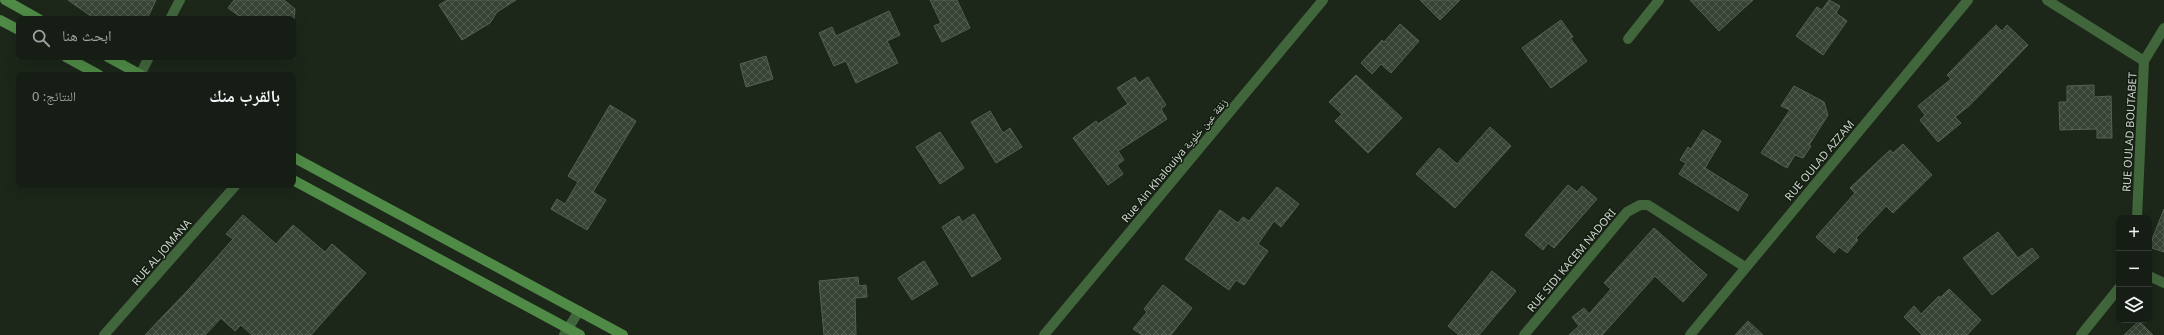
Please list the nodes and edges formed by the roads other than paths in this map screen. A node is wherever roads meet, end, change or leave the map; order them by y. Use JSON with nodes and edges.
{"nodes":[{"id":1,"x":5,"y":0,"type":"edge"},
{"id":2,"x":180,"y":0,"type":"edge"},
{"id":3,"x":1323,"y":0,"type":"edge"},
{"id":4,"x":1659,"y":0,"type":"edge"},
{"id":5,"x":1968,"y":0,"type":"edge"},
{"id":6,"x":2047,"y":0,"type":"edge"},
{"id":7,"x":34,"y":16,"type":"edge"},
{"id":8,"x":172,"y":16,"type":"edge"},
{"id":9,"x":0,"y":20,"type":"edge"},
{"id":10,"x":16,"y":28,"type":"edge"},
{"id":11,"x":2164,"y":28,"type":"edge"},
{"id":12,"x":1628,"y":39,"type":"dead end"},
{"id":13,"x":72,"y":60,"type":"edge"},
{"id":14,"x":114,"y":60,"type":"edge"},
{"id":15,"x":148,"y":60,"type":"edge"},
{"id":16,"x":2144,"y":61,"type":"junction"},
{"id":17,"x":94,"y":72,"type":"edge"},
{"id":18,"x":136,"y":72,"type":"edge"},
{"id":19,"x":142,"y":72,"type":"edge"},
{"id":20,"x":296,"y":159,"type":"edge"},
{"id":21,"x":296,"y":182,"type":"edge"},
{"id":22,"x":233,"y":188,"type":"edge"},
{"id":23,"x":2137,"y":215,"type":"edge"},
{"id":24,"x":1746,"y":267,"type":"junction"},
{"id":25,"x":2152,"y":277,"type":"edge"},
{"id":26,"x":2164,"y":283,"type":"edge"},
{"id":27,"x":2116,"y":292,"type":"edge"},
{"id":28,"x":579,"y":311,"type":"junction"},
{"id":29,"x":566,"y":332,"type":"edge"},
{"id":30,"x":104,"y":335,"type":"edge"},
{"id":31,"x":580,"y":335,"type":"edge"},
{"id":32,"x":623,"y":335,"type":"edge"},
{"id":33,"x":1044,"y":335,"type":"edge"},
{"id":34,"x":1524,"y":335,"type":"edge"},
{"id":35,"x":1690,"y":335,"type":"edge"},
{"id":36,"x":2081,"y":335,"type":"edge"}],
"edges":[{"from":1,"to":7,"type":"street"},
{"from":2,"to":8,"type":"street"},
{"from":3,"to":33,"type":"street","name":"Rue Ain Khalouiya زنقة عين خلوية"},
{"from":4,"to":12,"type":"street"},
{"from":5,"to":24,"type":"street","name":"RUE OULAD AZZAM"},
{"from":6,"to":16,"type":"street"},
{"from":9,"to":10,"type":"street"},
{"from":11,"to":16,"type":"street","name":"RUE OULAD BOUTABET"},
{"from":13,"to":17,"type":"street"},
{"from":14,"to":18,"type":"street"},
{"from":15,"to":19,"type":"street"},
{"from":16,"to":23,"type":"street","name":"RUE OULAD BOUTABET"},
{"from":20,"to":28,"type":"street"},
{"from":21,"to":29,"type":"street"},
{"from":22,"to":30,"type":"street","name":"RUE AL JOMANA"},
{"from":24,"to":34,"type":"street","name":"RUE SIDI KACEM NADORI"},
{"from":24,"to":35,"type":"street","name":"RUE OULAD AZZAM"},
{"from":25,"to":26,"type":"street"},
{"from":27,"to":36,"type":"street"},
{"from":28,"to":29,"type":"street"},
{"from":28,"to":32,"type":"street"},
{"from":29,"to":31,"type":"street"}]}
